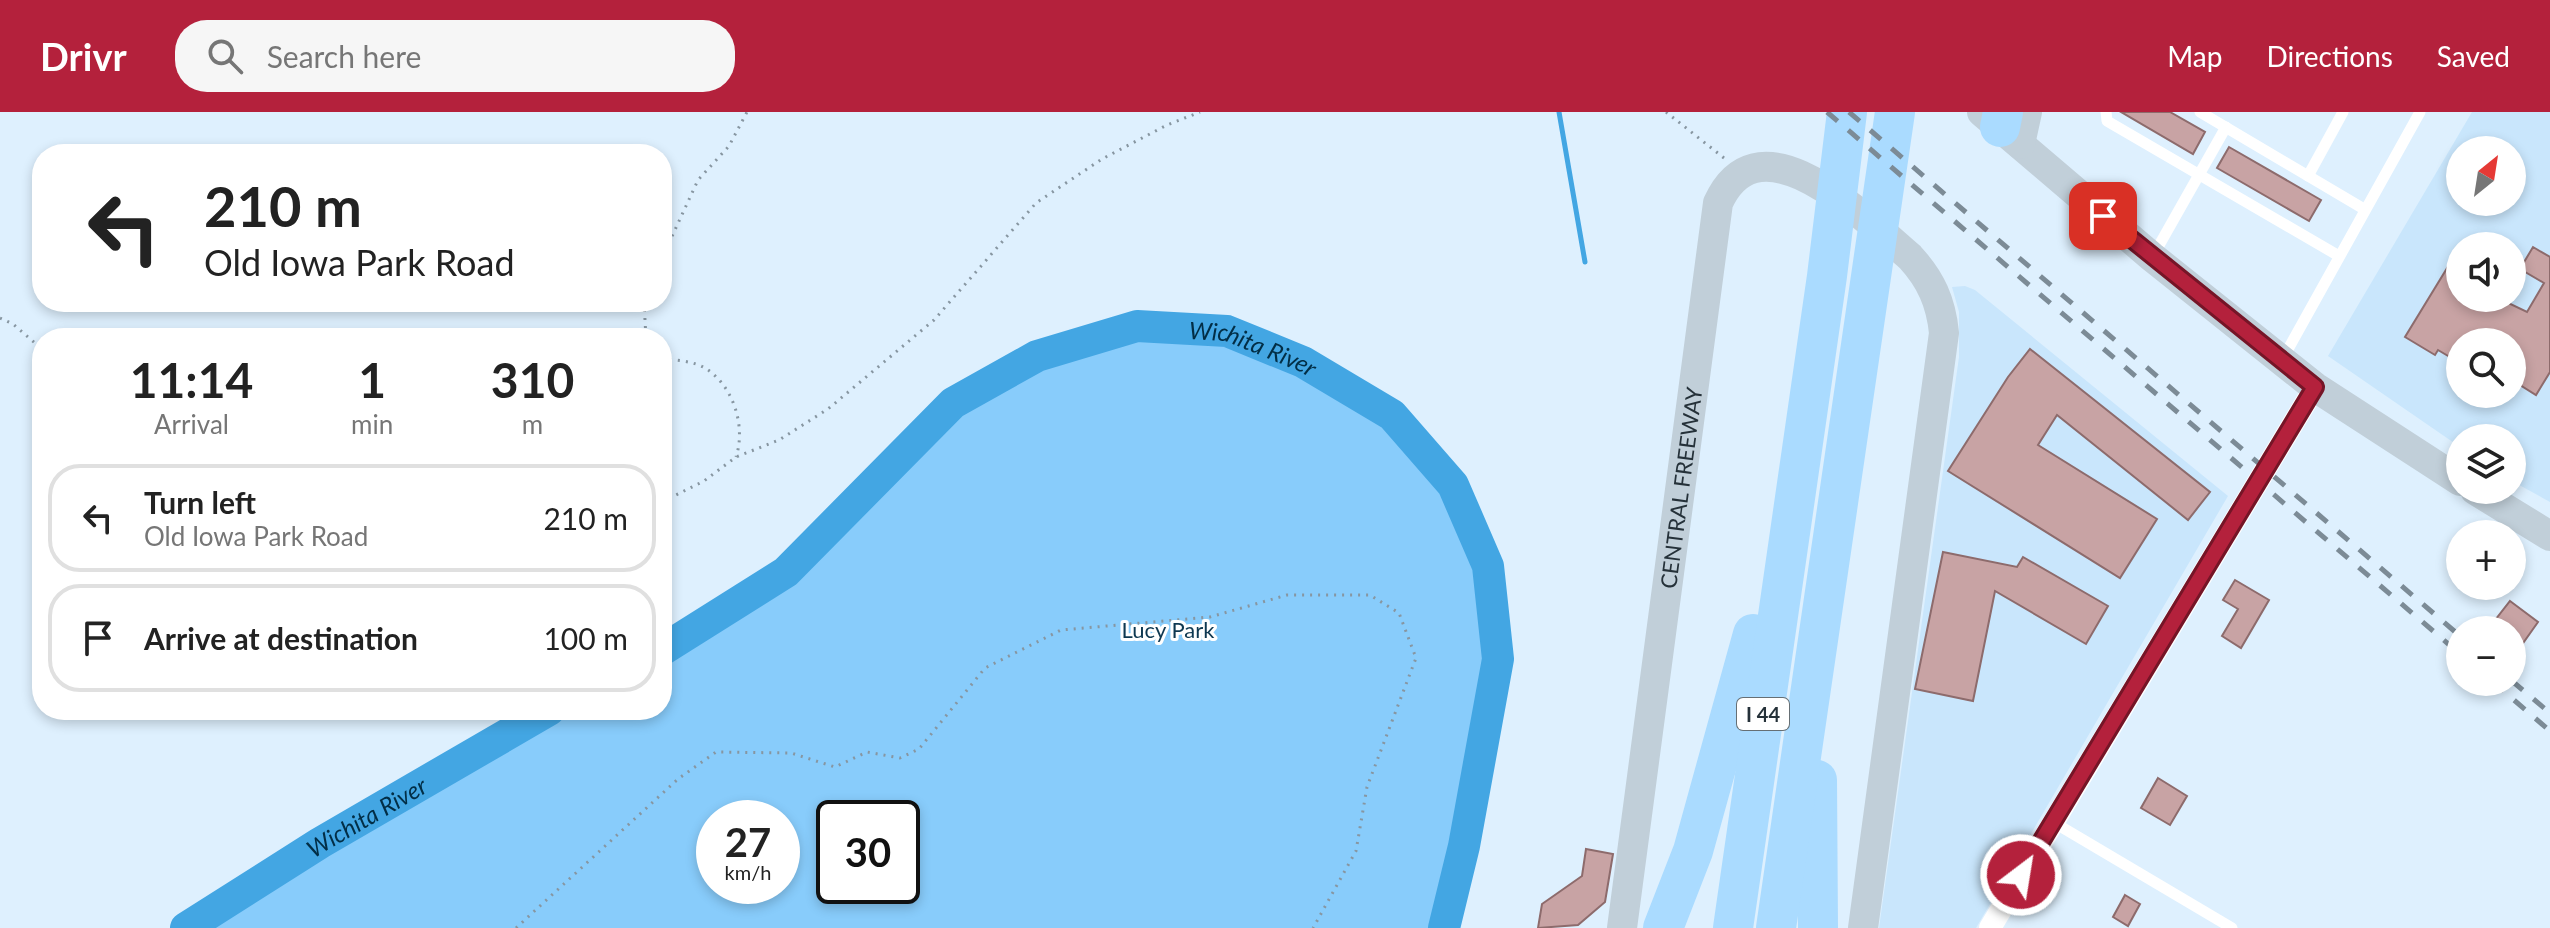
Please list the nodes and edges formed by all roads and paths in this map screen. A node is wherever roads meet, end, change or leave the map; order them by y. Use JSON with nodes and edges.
{"nodes":[{"id":1,"x":747,"y":112,"type":"edge"},
{"id":2,"x":1200,"y":112,"type":"edge"},
{"id":3,"x":1666,"y":112,"type":"edge"},
{"id":4,"x":1847,"y":112,"type":"edge"},
{"id":5,"x":1895,"y":112,"type":"edge"},
{"id":6,"x":2106,"y":112,"type":"edge"},
{"id":7,"x":2200,"y":112,"type":"edge"},
{"id":8,"x":2343,"y":112,"type":"edge"},
{"id":9,"x":2420,"y":112,"type":"edge"},
{"id":10,"x":2006,"y":121,"type":"edge"},
{"id":11,"x":2226,"y":127,"type":"junction"},
{"id":12,"x":1738,"y":167,"type":"junction"},
{"id":13,"x":2199,"y":175,"type":"junction"},
{"id":14,"x":2308,"y":176,"type":"junction"},
{"id":15,"x":2364,"y":209,"type":"junction"},
{"id":16,"x":672,"y":236,"type":"edge"},
{"id":17,"x":2339,"y":256,"type":"junction"},
{"id":18,"x":2152,"y":257,"type":"junction"},
{"id":19,"x":0,"y":318,"type":"edge"},
{"id":20,"x":32,"y":340,"type":"edge"},
{"id":21,"x":2282,"y":360,"type":"junction"},
{"id":22,"x":672,"y":361,"type":"edge"},
{"id":23,"x":2315,"y":387,"type":"junction"},
{"id":24,"x":736,"y":457,"type":"junction"},
{"id":25,"x":2446,"y":472,"type":"edge"},
{"id":26,"x":672,"y":497,"type":"edge"},
{"id":27,"x":1792,"y":499,"type":"junction"},
{"id":28,"x":2498,"y":504,"type":"edge"},
{"id":29,"x":2550,"y":536,"type":"edge"},
{"id":30,"x":1816,"y":640,"type":"junction"},
{"id":31,"x":2053,"y":822,"type":"junction"},
{"id":32,"x":516,"y":928,"type":"edge"},
{"id":33,"x":1313,"y":928,"type":"edge"},
{"id":34,"x":1622,"y":928,"type":"edge"},
{"id":35,"x":1663,"y":928,"type":"edge"},
{"id":36,"x":1733,"y":928,"type":"edge"},
{"id":37,"x":1776,"y":928,"type":"edge"},
{"id":38,"x":1818,"y":928,"type":"edge"},
{"id":39,"x":1863,"y":928,"type":"edge"},
{"id":40,"x":1990,"y":928,"type":"edge"},
{"id":41,"x":2232,"y":928,"type":"edge"}],
"edges":[{"from":1,"to":16,"type":"path"},
{"from":2,"to":24,"type":"path"},
{"from":3,"to":12,"type":"path"},
{"from":4,"to":27,"type":"highway","number":"I 44"},
{"from":5,"to":30,"type":"highway","number":"I 44"},
{"from":6,"to":13,"type":"lane"},
{"from":7,"to":11,"type":"lane"},
{"from":8,"to":14,"type":"lane"},
{"from":9,"to":15,"type":"lane"},
{"from":10,"to":18,"type":"main road"},
{"from":11,"to":13,"type":"lane"},
{"from":11,"to":14,"type":"lane"},
{"from":12,"to":34,"type":"main road","name":"CENTRAL FREEWAY"},
{"from":12,"to":39,"type":"main road"},
{"from":13,"to":17,"type":"lane"},
{"from":13,"to":18,"type":"lane"},
{"from":14,"to":15,"type":"lane"},
{"from":15,"to":17,"type":"lane"},
{"from":17,"to":21,"type":"lane"},
{"from":18,"to":21,"type":"main road"},
{"from":19,"to":20,"type":"path"},
{"from":21,"to":23,"type":"main road"},
{"from":22,"to":24,"type":"path"},
{"from":23,"to":25,"type":"main road"},
{"from":23,"to":31,"type":"street"},
{"from":24,"to":26,"type":"path"},
{"from":27,"to":35,"type":"highway"},
{"from":27,"to":36,"type":"highway","number":"I 44"},
{"from":28,"to":29,"type":"main road"},
{"from":30,"to":37,"type":"highway","number":"I 44"},
{"from":30,"to":38,"type":"highway"},
{"from":31,"to":40,"type":"street"},
{"from":31,"to":41,"type":"lane"},
{"from":32,"to":33,"type":"path"}]}
